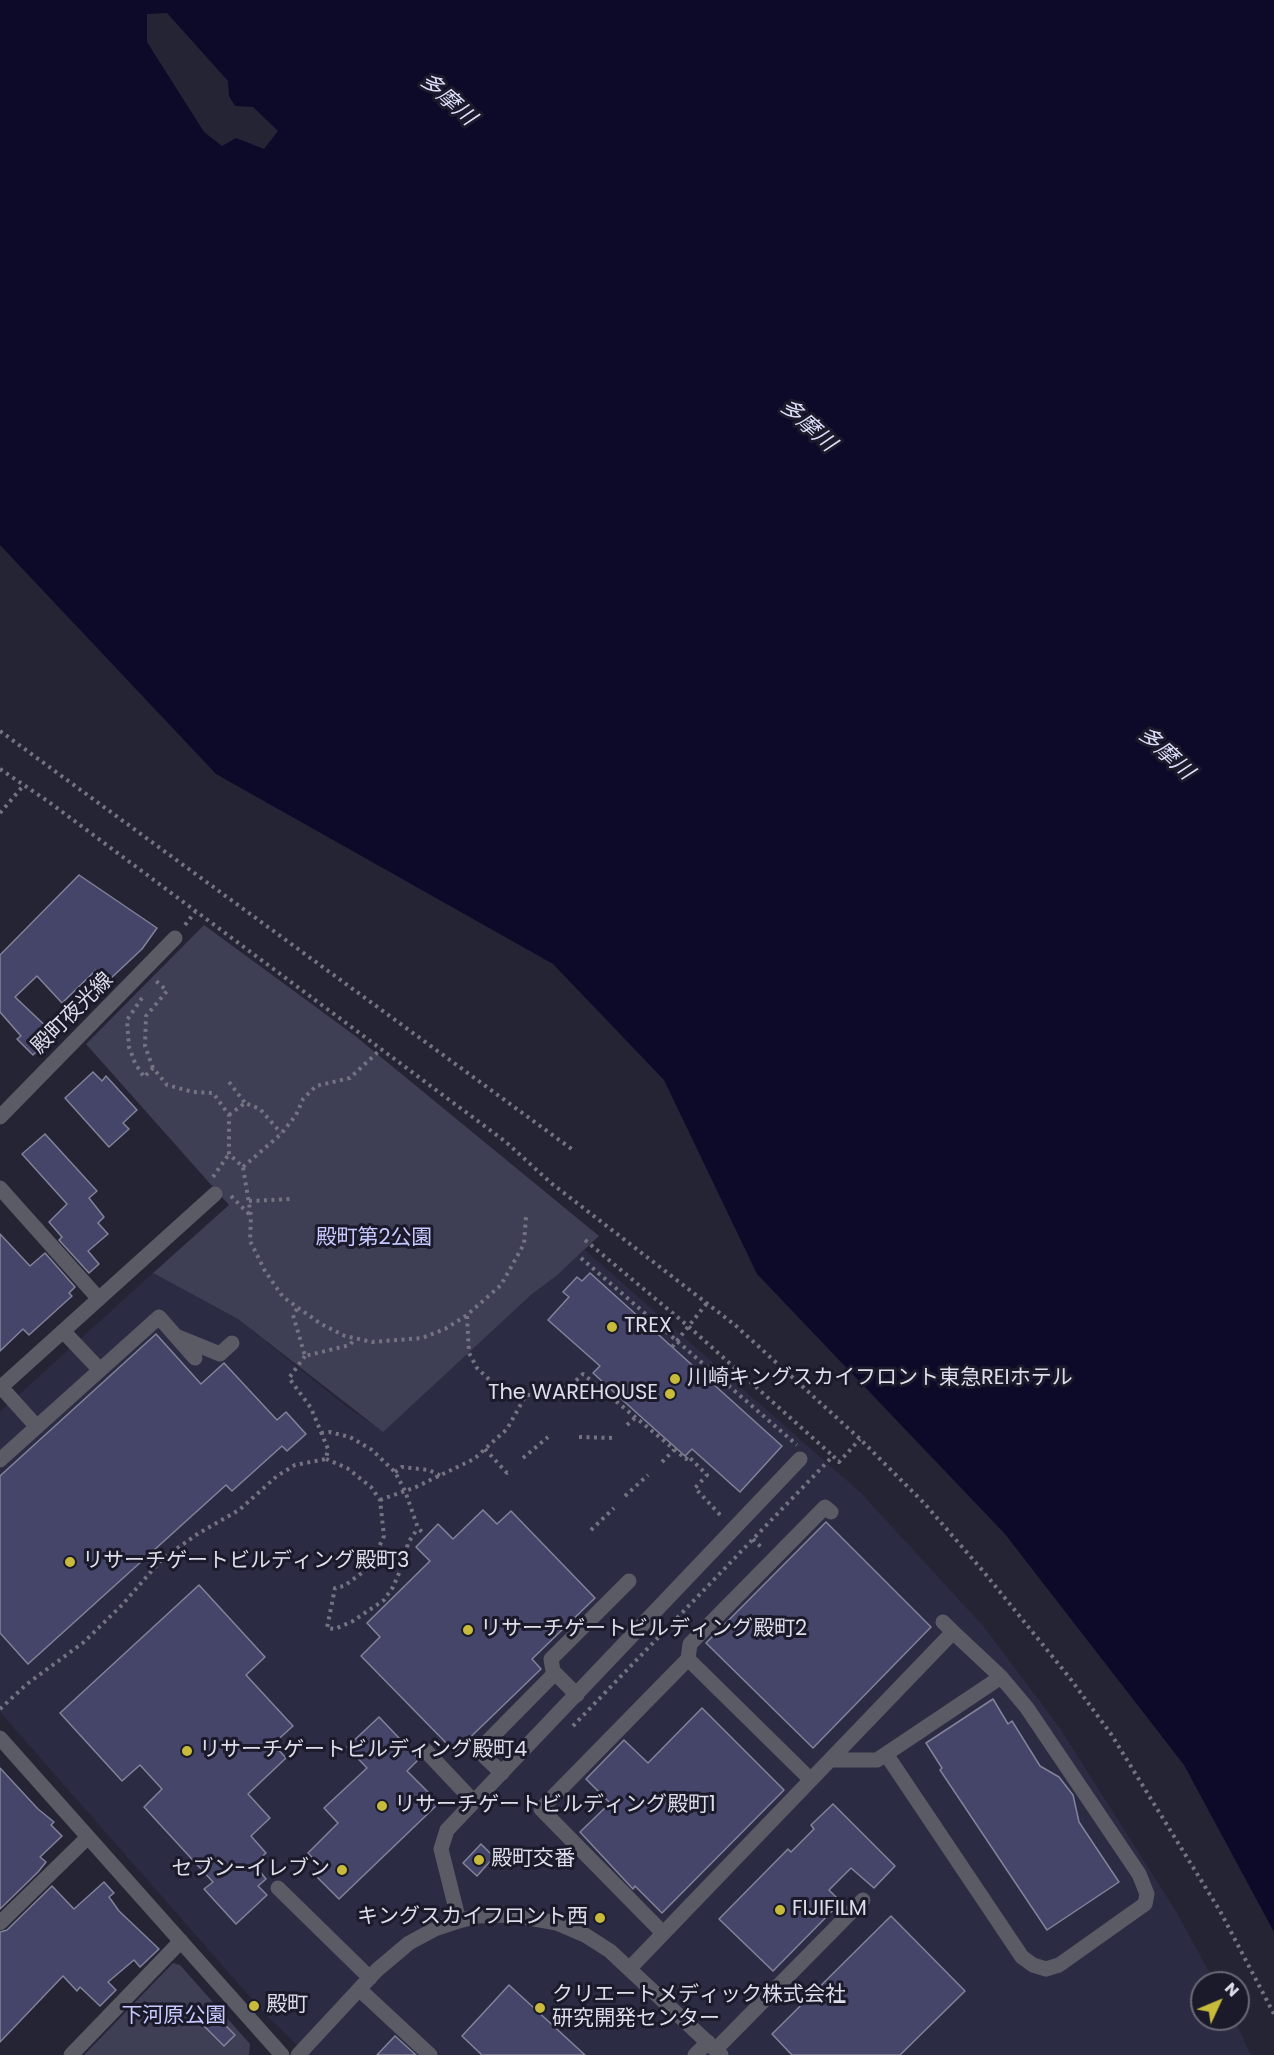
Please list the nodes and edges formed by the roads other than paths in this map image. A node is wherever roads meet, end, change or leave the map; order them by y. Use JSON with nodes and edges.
{"nodes":[{"id":1,"x":175,"y":938,"type":"dead end"},
{"id":2,"x":0,"y":1117,"type":"edge"},
{"id":3,"x":0,"y":1188,"type":"edge"},
{"id":4,"x":215,"y":1194,"type":"dead end"},
{"id":5,"x":99,"y":1299,"type":"junction"},
{"id":6,"x":63,"y":1331,"type":"junction"},
{"id":7,"x":175,"y":1336,"type":"junction"},
{"id":8,"x":232,"y":1343,"type":"dead end"},
{"id":9,"x":195,"y":1358,"type":"dead end"},
{"id":10,"x":100,"y":1370,"type":"junction"},
{"id":11,"x":1,"y":1387,"type":"edge"},
{"id":12,"x":37,"y":1427,"type":"junction"},
{"id":13,"x":806,"y":1457,"type":"road end"},
{"id":14,"x":0,"y":1460,"type":"edge"},
{"id":15,"x":831,"y":1512,"type":"dead end"},
{"id":16,"x":629,"y":1581,"type":"dead end"},
{"id":17,"x":688,"y":1659,"type":"junction"},
{"id":18,"x":555,"y":1673,"type":"junction"},
{"id":19,"x":1001,"y":1677,"type":"junction"},
{"id":20,"x":577,"y":1695,"type":"junction"},
{"id":21,"x":0,"y":1738,"type":"edge"},
{"id":22,"x":425,"y":1750,"type":"dead end"},
{"id":23,"x":886,"y":1754,"type":"junction"},
{"id":24,"x":830,"y":1760,"type":"junction"},
{"id":25,"x":502,"y":1773,"type":"junction"},
{"id":26,"x":811,"y":1780,"type":"junction"},
{"id":27,"x":474,"y":1802,"type":"junction"},
{"id":28,"x":88,"y":1837,"type":"junction"},
{"id":29,"x":278,"y":1888,"type":"dead end"},
{"id":30,"x":863,"y":1900,"type":"dead end"},
{"id":31,"x":459,"y":1921,"type":"junction"},
{"id":32,"x":0,"y":1923,"type":"edge"},
{"id":33,"x":663,"y":1933,"type":"junction"},
{"id":34,"x":181,"y":1941,"type":"junction"},
{"id":35,"x":630,"y":1968,"type":"junction"},
{"id":36,"x":370,"y":1978,"type":"junction"},
{"id":37,"x":359,"y":1989,"type":"junction"},
{"id":38,"x":715,"y":2049,"type":"edge"},
{"id":39,"x":71,"y":2055,"type":"edge"},
{"id":40,"x":282,"y":2055,"type":"edge"},
{"id":41,"x":298,"y":2055,"type":"edge"},
{"id":42,"x":430,"y":2055,"type":"edge"},
{"id":43,"x":695,"y":2055,"type":"edge"}],
"edges":[{"from":1,"to":2,"type":"street","name":"殿町夜光線"},
{"from":3,"to":5,"type":"street"},
{"from":4,"to":5,"type":"street"},
{"from":5,"to":6,"type":"street"},
{"from":6,"to":10,"type":"street"},
{"from":6,"to":11,"type":"street"},
{"from":7,"to":8,"type":"street"},
{"from":7,"to":9,"type":"street"},
{"from":7,"to":10,"type":"street"},
{"from":10,"to":12,"type":"street"},
{"from":11,"to":12,"type":"street"},
{"from":12,"to":14,"type":"street"},
{"from":13,"to":20,"type":"street"},
{"from":15,"to":17,"type":"street"},
{"from":16,"to":18,"type":"street"},
{"from":17,"to":26,"type":"street"},
{"from":17,"to":33,"type":"street"},
{"from":18,"to":20,"type":"street"},
{"from":18,"to":25,"type":"street"},
{"from":19,"to":23,"type":"street"},
{"from":19,"to":23,"type":"street"},
{"from":19,"to":24,"type":"street"},
{"from":20,"to":25,"type":"street"},
{"from":21,"to":28,"type":"street"},
{"from":22,"to":27,"type":"street"},
{"from":23,"to":24,"type":"street"},
{"from":24,"to":26,"type":"street"},
{"from":25,"to":27,"type":"street"},
{"from":26,"to":33,"type":"street"},
{"from":27,"to":31,"type":"street"},
{"from":28,"to":32,"type":"street"},
{"from":28,"to":34,"type":"street"},
{"from":29,"to":36,"type":"street"},
{"from":30,"to":38,"type":"street"},
{"from":31,"to":35,"type":"street"},
{"from":31,"to":36,"type":"street"},
{"from":33,"to":35,"type":"street"},
{"from":34,"to":39,"type":"street"},
{"from":34,"to":40,"type":"street"},
{"from":35,"to":38,"type":"street"},
{"from":36,"to":37,"type":"street"},
{"from":37,"to":41,"type":"street"},
{"from":37,"to":42,"type":"street"},
{"from":38,"to":43,"type":"street"}]}
